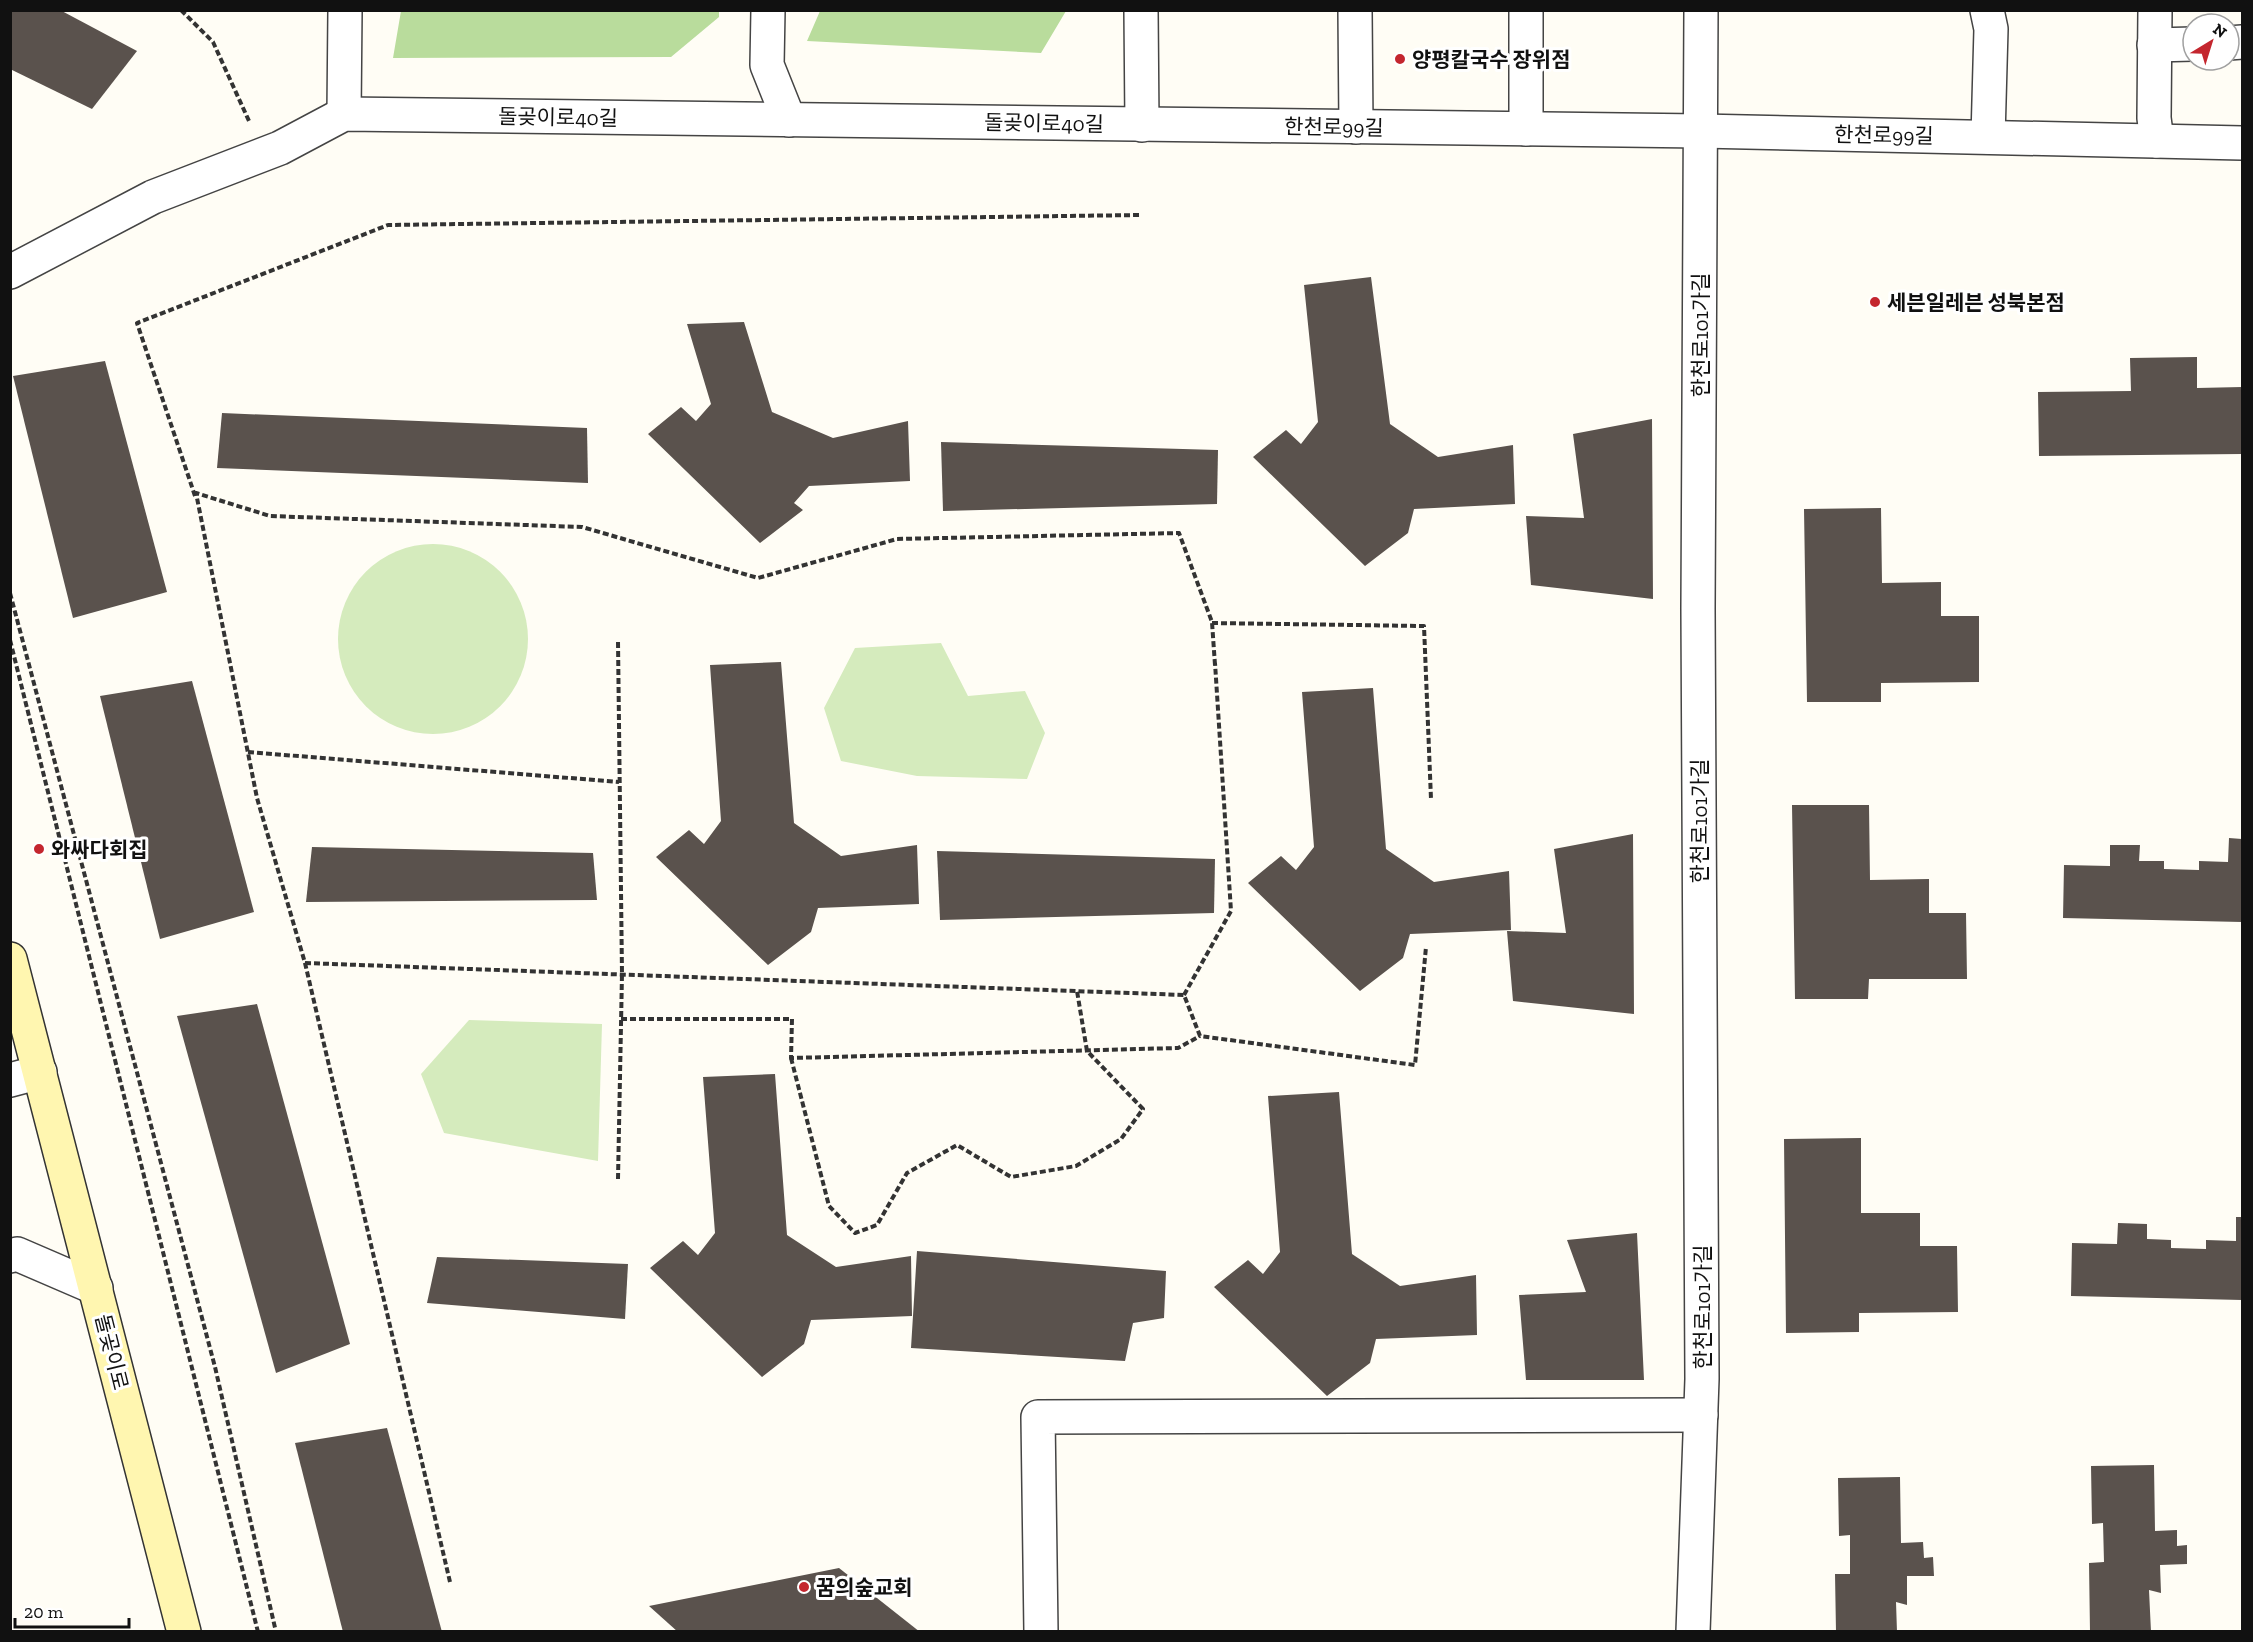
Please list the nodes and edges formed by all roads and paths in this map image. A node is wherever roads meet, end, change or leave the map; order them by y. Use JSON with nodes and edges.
{"nodes":[{"id":1,"x":181,"y":10,"type":"edge"},
{"id":2,"x":345,"y":10,"type":"edge"},
{"id":3,"x":768,"y":10,"type":"edge"},
{"id":4,"x":1141,"y":10,"type":"edge"},
{"id":5,"x":1355,"y":10,"type":"edge"},
{"id":6,"x":1526,"y":10,"type":"edge"},
{"id":7,"x":1701,"y":10,"type":"edge"},
{"id":8,"x":1987,"y":10,"type":"edge"},
{"id":9,"x":2155,"y":10,"type":"edge"},
{"id":10,"x":2181,"y":44,"type":"edge"},
{"id":11,"x":2154,"y":45,"type":"junction"},
{"id":12,"x":344,"y":114,"type":"junction"},
{"id":13,"x":789,"y":120,"type":"junction"},
{"id":14,"x":1142,"y":125,"type":"junction"},
{"id":15,"x":1356,"y":127,"type":"junction"},
{"id":16,"x":1526,"y":129,"type":"junction"},
{"id":17,"x":1701,"y":131,"type":"junction"},
{"id":18,"x":1988,"y":137,"type":"junction"},
{"id":19,"x":2157,"y":141,"type":"junction"},
{"id":20,"x":2242,"y":143,"type":"edge"},
{"id":21,"x":264,"y":155,"type":"junction"},
{"id":22,"x":1141,"y":215,"type":"dead end"},
{"id":23,"x":10,"y":272,"type":"edge"},
{"id":24,"x":199,"y":507,"type":"junction"},
{"id":25,"x":10,"y":593,"type":"edge"},
{"id":26,"x":1212,"y":622,"type":"junction"},
{"id":27,"x":10,"y":640,"type":"edge"},
{"id":28,"x":618,"y":641,"type":"dead end"},
{"id":29,"x":248,"y":752,"type":"junction"},
{"id":30,"x":619,"y":782,"type":"junction"},
{"id":31,"x":1431,"y":800,"type":"dead end"},
{"id":32,"x":1426,"y":947,"type":"dead end"},
{"id":33,"x":10,"y":959,"type":"edge"},
{"id":34,"x":305,"y":963,"type":"junction"},
{"id":35,"x":622,"y":974,"type":"junction"},
{"id":36,"x":1077,"y":991,"type":"junction"},
{"id":37,"x":1184,"y":994,"type":"junction"},
{"id":38,"x":621,"y":1019,"type":"junction"},
{"id":39,"x":1200,"y":1036,"type":"junction"},
{"id":40,"x":1087,"y":1051,"type":"junction"},
{"id":41,"x":791,"y":1058,"type":"junction"},
{"id":42,"x":25,"y":1076,"type":"edge"},
{"id":43,"x":618,"y":1179,"type":"dead end"},
{"id":44,"x":10,"y":1256,"type":"edge"},
{"id":45,"x":96,"y":1288,"type":"junction"},
{"id":46,"x":1701,"y":1415,"type":"junction"},
{"id":47,"x":450,"y":1582,"type":"dead end"},
{"id":48,"x":184,"y":1632,"type":"edge"},
{"id":49,"x":258,"y":1632,"type":"edge"},
{"id":50,"x":276,"y":1632,"type":"edge"},
{"id":51,"x":1041,"y":1632,"type":"edge"},
{"id":52,"x":1694,"y":1632,"type":"edge"}],
"edges":[{"from":1,"to":21,"type":"path"},
{"from":2,"to":12,"type":"street"},
{"from":3,"to":13,"type":"street"},
{"from":4,"to":14,"type":"street"},
{"from":5,"to":15,"type":"street"},
{"from":6,"to":16,"type":"street"},
{"from":7,"to":17,"type":"street","name":"한천로101가길"},
{"from":8,"to":18,"type":"street"},
{"from":9,"to":11,"type":"street"},
{"from":10,"to":11,"type":"street"},
{"from":11,"to":19,"type":"street"},
{"from":12,"to":13,"type":"street","name":"돌곶이로40길"},
{"from":12,"to":21,"type":"street","name":"돌곶이로40길"},
{"from":13,"to":14,"type":"street","name":"돌곶이로40길"},
{"from":14,"to":15,"type":"street","name":"한천로99길"},
{"from":15,"to":16,"type":"street","name":"한천로99길"},
{"from":16,"to":17,"type":"street","name":"한천로99길"},
{"from":17,"to":18,"type":"street","name":"한천로99길"},
{"from":17,"to":46,"type":"street","name":"한천로101가길"},
{"from":18,"to":19,"type":"street","name":"한천로99길"},
{"from":19,"to":20,"type":"street","name":"한천로99길"},
{"from":21,"to":23,"type":"street","name":"돌곶이로40길"},
{"from":22,"to":24,"type":"path"},
{"from":24,"to":26,"type":"path"},
{"from":24,"to":29,"type":"path"},
{"from":25,"to":50,"type":"path"},
{"from":26,"to":31,"type":"path"},
{"from":26,"to":37,"type":"path"},
{"from":27,"to":49,"type":"path"},
{"from":28,"to":30,"type":"path"},
{"from":29,"to":30,"type":"path"},
{"from":29,"to":34,"type":"path"},
{"from":30,"to":35,"type":"path"},
{"from":32,"to":39,"type":"path"},
{"from":33,"to":42,"type":"main road","name":"돌곶이로"},
{"from":34,"to":35,"type":"path"},
{"from":34,"to":47,"type":"path"},
{"from":35,"to":36,"type":"path"},
{"from":35,"to":38,"type":"path"},
{"from":36,"to":37,"type":"path"},
{"from":36,"to":40,"type":"path"},
{"from":37,"to":39,"type":"path"},
{"from":38,"to":41,"type":"path"},
{"from":38,"to":43,"type":"path"},
{"from":39,"to":40,"type":"path"},
{"from":40,"to":41,"type":"path"},
{"from":40,"to":41,"type":"path"},
{"from":42,"to":45,"type":"main road","name":"돌곶이로"},
{"from":44,"to":45,"type":"street"},
{"from":45,"to":48,"type":"main road","name":"돌곶이로"},
{"from":46,"to":51,"type":"street"},
{"from":46,"to":52,"type":"street","name":"한천로101가길"}]}
